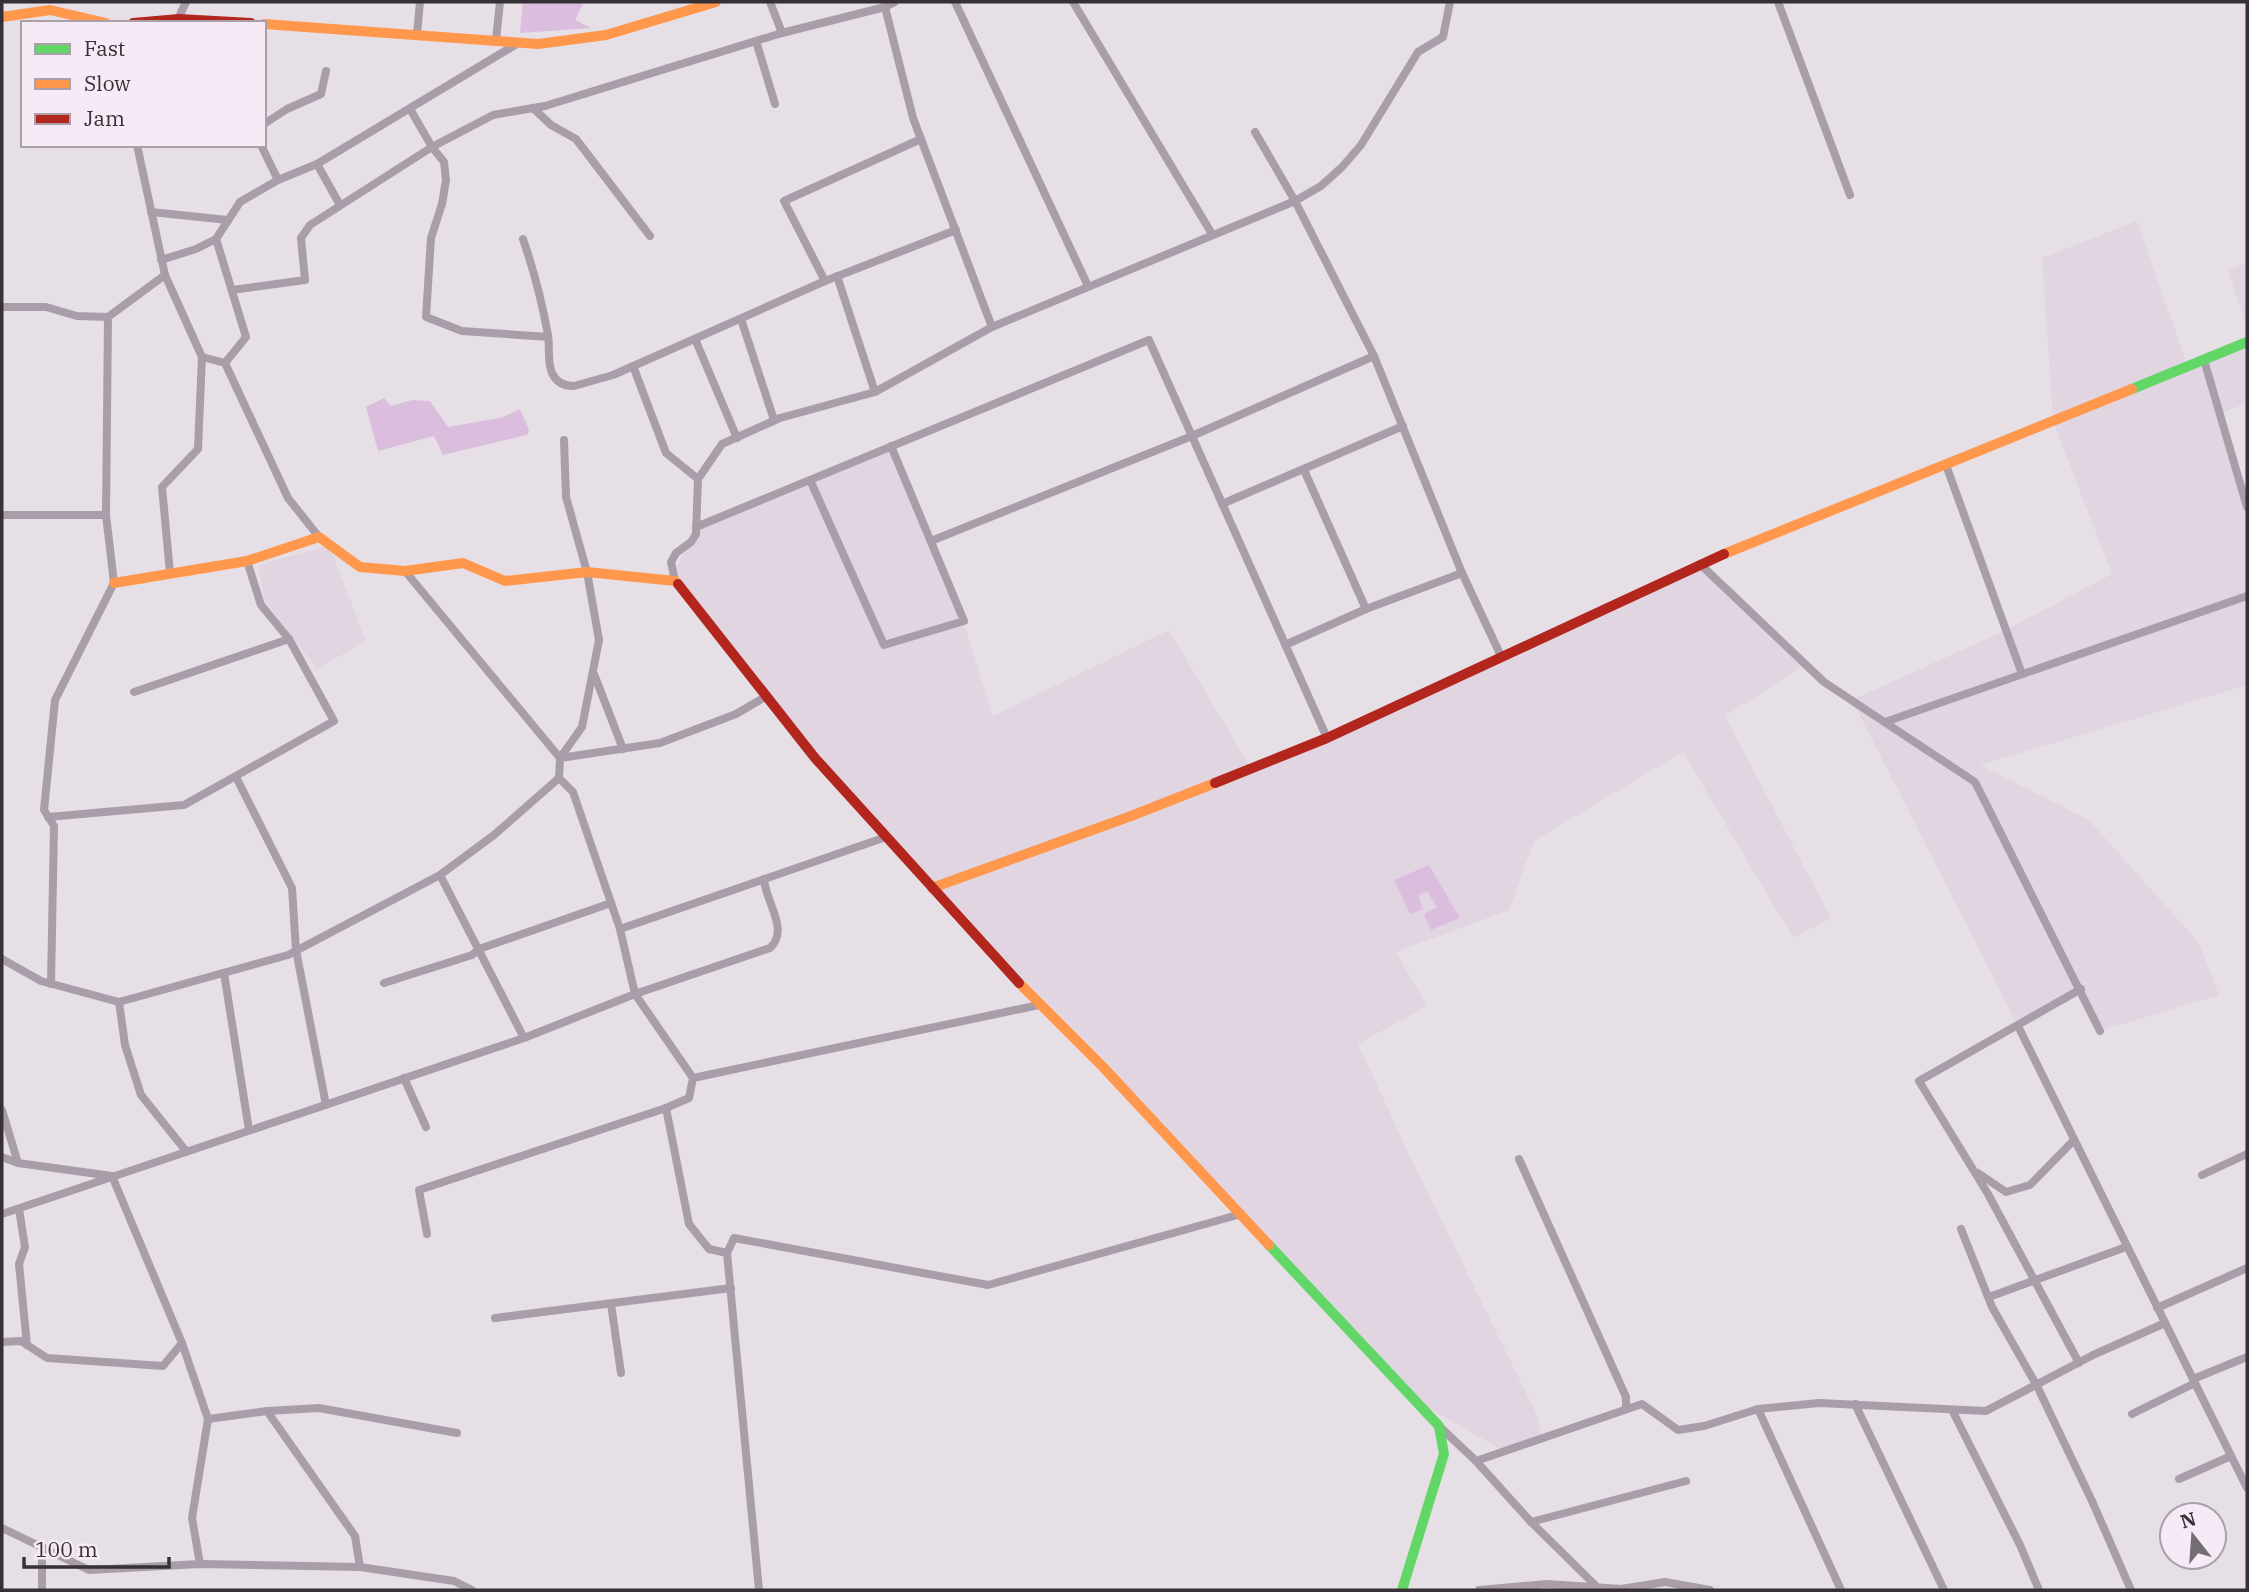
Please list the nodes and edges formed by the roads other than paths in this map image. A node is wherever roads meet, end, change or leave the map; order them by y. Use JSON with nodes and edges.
{"nodes":[{"id":1,"x":186,"y":2,"type":"edge"},
{"id":2,"x":420,"y":2,"type":"edge"},
{"id":3,"x":500,"y":2,"type":"edge"},
{"id":4,"x":716,"y":2,"type":"edge"},
{"id":5,"x":770,"y":2,"type":"edge"},
{"id":6,"x":895,"y":2,"type":"edge"},
{"id":7,"x":955,"y":2,"type":"edge"},
{"id":8,"x":1073,"y":2,"type":"edge"},
{"id":9,"x":1450,"y":2,"type":"edge"},
{"id":10,"x":1778,"y":2,"type":"edge"},
{"id":11,"x":885,"y":6,"type":"junction"},
{"id":12,"x":2,"y":17,"type":"edge"},
{"id":13,"x":97,"y":21,"type":"edge"},
{"id":14,"x":177,"y":21,"type":"edge"},
{"id":15,"x":266,"y":24,"type":"edge"},
{"id":16,"x":782,"y":33,"type":"junction"},
{"id":17,"x":417,"y":34,"type":"junction"},
{"id":18,"x":496,"y":40,"type":"junction"},
{"id":19,"x":756,"y":41,"type":"junction"},
{"id":20,"x":520,"y":43,"type":"junction"},
{"id":21,"x":326,"y":71,"type":"dead end"},
{"id":22,"x":775,"y":104,"type":"dead end"},
{"id":23,"x":533,"y":108,"type":"junction"},
{"id":24,"x":410,"y":109,"type":"junction"},
{"id":25,"x":266,"y":123,"type":"edge"},
{"id":26,"x":1255,"y":132,"type":"dead end"},
{"id":27,"x":921,"y":139,"type":"junction"},
{"id":28,"x":432,"y":146,"type":"junction"},
{"id":29,"x":138,"y":147,"type":"edge"},
{"id":30,"x":262,"y":147,"type":"edge"},
{"id":31,"x":317,"y":164,"type":"junction"},
{"id":32,"x":278,"y":180,"type":"junction"},
{"id":33,"x":1850,"y":195,"type":"dead end"},
{"id":34,"x":1294,"y":201,"type":"junction"},
{"id":35,"x":340,"y":205,"type":"junction"},
{"id":36,"x":151,"y":212,"type":"junction"},
{"id":37,"x":228,"y":220,"type":"junction"},
{"id":38,"x":956,"y":230,"type":"junction"},
{"id":39,"x":1212,"y":234,"type":"junction"},
{"id":40,"x":650,"y":236,"type":"dead end"},
{"id":41,"x":216,"y":239,"type":"junction"},
{"id":42,"x":523,"y":239,"type":"dead end"},
{"id":43,"x":161,"y":260,"type":"junction"},
{"id":44,"x":164,"y":275,"type":"junction"},
{"id":45,"x":836,"y":276,"type":"junction"},
{"id":46,"x":825,"y":281,"type":"junction"},
{"id":47,"x":1088,"y":286,"type":"junction"},
{"id":48,"x":232,"y":290,"type":"junction"},
{"id":49,"x":2,"y":307,"type":"edge"},
{"id":50,"x":108,"y":317,"type":"junction"},
{"id":51,"x":741,"y":319,"type":"junction"},
{"id":52,"x":992,"y":327,"type":"junction"},
{"id":53,"x":548,"y":337,"type":"junction"},
{"id":54,"x":695,"y":339,"type":"junction"},
{"id":55,"x":2247,"y":342,"type":"edge"},
{"id":56,"x":1374,"y":356,"type":"junction"},
{"id":57,"x":202,"y":357,"type":"junction"},
{"id":58,"x":2204,"y":360,"type":"junction"},
{"id":59,"x":225,"y":363,"type":"junction"},
{"id":60,"x":633,"y":366,"type":"junction"},
{"id":61,"x":875,"y":392,"type":"junction"},
{"id":62,"x":774,"y":421,"type":"junction"},
{"id":63,"x":1403,"y":426,"type":"junction"},
{"id":64,"x":1192,"y":436,"type":"junction"},
{"id":65,"x":737,"y":438,"type":"junction"},
{"id":66,"x":564,"y":440,"type":"dead end"},
{"id":67,"x":891,"y":446,"type":"junction"},
{"id":68,"x":1946,"y":465,"type":"junction"},
{"id":69,"x":1304,"y":470,"type":"junction"},
{"id":70,"x":698,"y":479,"type":"junction"},
{"id":71,"x":810,"y":480,"type":"junction"},
{"id":72,"x":1222,"y":504,"type":"junction"},
{"id":73,"x":2247,"y":507,"type":"edge"},
{"id":74,"x":2,"y":515,"type":"edge"},
{"id":75,"x":106,"y":515,"type":"junction"},
{"id":76,"x":696,"y":527,"type":"junction"},
{"id":77,"x":319,"y":537,"type":"junction"},
{"id":78,"x":931,"y":541,"type":"junction"},
{"id":79,"x":247,"y":561,"type":"junction"},
{"id":80,"x":1700,"y":564,"type":"junction"},
{"id":81,"x":405,"y":571,"type":"junction"},
{"id":82,"x":587,"y":572,"type":"junction"},
{"id":83,"x":170,"y":573,"type":"junction"},
{"id":84,"x":1462,"y":573,"type":"junction"},
{"id":85,"x":675,"y":581,"type":"junction"},
{"id":86,"x":114,"y":583,"type":"junction"},
{"id":87,"x":2247,"y":596,"type":"edge"},
{"id":88,"x":1366,"y":610,"type":"junction"},
{"id":89,"x":289,"y":639,"type":"junction"},
{"id":90,"x":1285,"y":645,"type":"junction"},
{"id":91,"x":1501,"y":656,"type":"junction"},
{"id":92,"x":594,"y":674,"type":"junction"},
{"id":93,"x":2022,"y":674,"type":"junction"},
{"id":94,"x":134,"y":692,"type":"dead end"},
{"id":95,"x":765,"y":697,"type":"junction"},
{"id":96,"x":1885,"y":722,"type":"junction"},
{"id":97,"x":1327,"y":737,"type":"junction"},
{"id":98,"x":623,"y":749,"type":"junction"},
{"id":99,"x":560,"y":758,"type":"junction"},
{"id":100,"x":236,"y":777,"type":"junction"},
{"id":101,"x":559,"y":778,"type":"junction"},
{"id":102,"x":48,"y":817,"type":"junction"},
{"id":103,"x":886,"y":837,"type":"junction"},
{"id":104,"x":440,"y":875,"type":"junction"},
{"id":105,"x":764,"y":879,"type":"junction"},
{"id":106,"x":932,"y":888,"type":"junction"},
{"id":107,"x":611,"y":903,"type":"junction"},
{"id":108,"x":620,"y":929,"type":"junction"},
{"id":109,"x":479,"y":949,"type":"junction"},
{"id":110,"x":296,"y":950,"type":"junction"},
{"id":111,"x":2,"y":959,"type":"edge"},
{"id":112,"x":224,"y":973,"type":"junction"},
{"id":113,"x":384,"y":983,"type":"dead end"},
{"id":114,"x":51,"y":984,"type":"junction"},
{"id":115,"x":2081,"y":989,"type":"junction"},
{"id":116,"x":635,"y":995,"type":"junction"},
{"id":117,"x":119,"y":1002,"type":"junction"},
{"id":118,"x":1039,"y":1005,"type":"junction"},
{"id":119,"x":2018,"y":1026,"type":"junction"},
{"id":120,"x":2101,"y":1031,"type":"dead end"},
{"id":121,"x":524,"y":1038,"type":"junction"},
{"id":122,"x":404,"y":1078,"type":"junction"},
{"id":123,"x":693,"y":1078,"type":"junction"},
{"id":124,"x":326,"y":1105,"type":"junction"},
{"id":125,"x":666,"y":1108,"type":"junction"},
{"id":126,"x":2,"y":1110,"type":"edge"},
{"id":127,"x":426,"y":1127,"type":"dead end"},
{"id":128,"x":249,"y":1130,"type":"junction"},
{"id":129,"x":2074,"y":1140,"type":"junction"},
{"id":130,"x":186,"y":1152,"type":"junction"},
{"id":131,"x":2247,"y":1154,"type":"edge"},
{"id":132,"x":2,"y":1157,"type":"edge"},
{"id":133,"x":1519,"y":1159,"type":"dead end"},
{"id":134,"x":18,"y":1163,"type":"junction"},
{"id":135,"x":1975,"y":1172,"type":"junction"},
{"id":136,"x":2202,"y":1175,"type":"dead end"},
{"id":137,"x":112,"y":1176,"type":"junction"},
{"id":138,"x":19,"y":1209,"type":"junction"},
{"id":139,"x":2,"y":1214,"type":"edge"},
{"id":140,"x":1241,"y":1214,"type":"junction"},
{"id":141,"x":1961,"y":1229,"type":"dead end"},
{"id":142,"x":427,"y":1234,"type":"dead end"},
{"id":143,"x":2126,"y":1247,"type":"junction"},
{"id":144,"x":726,"y":1252,"type":"junction"},
{"id":145,"x":2247,"y":1268,"type":"edge"},
{"id":146,"x":2035,"y":1279,"type":"junction"},
{"id":147,"x":731,"y":1288,"type":"junction"},
{"id":148,"x":1989,"y":1297,"type":"junction"},
{"id":149,"x":611,"y":1304,"type":"junction"},
{"id":150,"x":2157,"y":1308,"type":"junction"},
{"id":151,"x":495,"y":1318,"type":"dead end"},
{"id":152,"x":2165,"y":1323,"type":"junction"},
{"id":153,"x":2,"y":1342,"type":"edge"},
{"id":154,"x":181,"y":1343,"type":"junction"},
{"id":155,"x":27,"y":1345,"type":"junction"},
{"id":156,"x":2247,"y":1357,"type":"edge"},
{"id":157,"x":2079,"y":1363,"type":"junction"},
{"id":158,"x":621,"y":1373,"type":"dead end"},
{"id":159,"x":2194,"y":1381,"type":"junction"},
{"id":160,"x":2037,"y":1386,"type":"junction"},
{"id":161,"x":1855,"y":1404,"type":"junction"},
{"id":162,"x":1626,"y":1409,"type":"junction"},
{"id":163,"x":1758,"y":1409,"type":"junction"},
{"id":164,"x":1952,"y":1410,"type":"junction"},
{"id":165,"x":267,"y":1411,"type":"junction"},
{"id":166,"x":2132,"y":1414,"type":"dead end"},
{"id":167,"x":208,"y":1419,"type":"junction"},
{"id":168,"x":1439,"y":1426,"type":"junction"},
{"id":169,"x":457,"y":1433,"type":"dead end"},
{"id":170,"x":2231,"y":1455,"type":"junction"},
{"id":171,"x":1476,"y":1461,"type":"junction"},
{"id":172,"x":2245,"y":1478,"type":"edge"},
{"id":173,"x":2179,"y":1479,"type":"dead end"},
{"id":174,"x":1686,"y":1481,"type":"dead end"},
{"id":175,"x":2247,"y":1488,"type":"edge"},
{"id":176,"x":1531,"y":1522,"type":"junction"},
{"id":177,"x":2,"y":1528,"type":"edge"},
{"id":178,"x":42,"y":1547,"type":"junction"},
{"id":179,"x":200,"y":1564,"type":"junction"},
{"id":180,"x":360,"y":1567,"type":"junction"},
{"id":181,"x":1650,"y":1587,"type":"edge"},
{"id":182,"x":1598,"y":1588,"type":"edge"},
{"id":183,"x":42,"y":1590,"type":"edge"},
{"id":184,"x":471,"y":1590,"type":"edge"},
{"id":185,"x":759,"y":1590,"type":"edge"},
{"id":186,"x":1402,"y":1590,"type":"edge"},
{"id":187,"x":1479,"y":1590,"type":"edge"},
{"id":188,"x":1710,"y":1590,"type":"edge"},
{"id":189,"x":1841,"y":1590,"type":"edge"},
{"id":190,"x":1944,"y":1590,"type":"edge"},
{"id":191,"x":2039,"y":1590,"type":"edge"},
{"id":192,"x":2131,"y":1590,"type":"edge"}],
"edges":[{"from":1,"to":14,"type":"street"},
{"from":2,"to":17,"type":"street"},
{"from":3,"to":18,"type":"street"},
{"from":4,"to":20,"type":"street"},
{"from":5,"to":16,"type":"street"},
{"from":6,"to":11,"type":"street"},
{"from":7,"to":47,"type":"street"},
{"from":8,"to":39,"type":"street"},
{"from":9,"to":34,"type":"street"},
{"from":10,"to":33,"type":"street"},
{"from":11,"to":16,"type":"street"},
{"from":11,"to":27,"type":"street"},
{"from":12,"to":13,"type":"street"},
{"from":15,"to":17,"type":"street"},
{"from":16,"to":19,"type":"street"},
{"from":17,"to":18,"type":"street"},
{"from":18,"to":20,"type":"street"},
{"from":19,"to":22,"type":"street"},
{"from":19,"to":23,"type":"street"},
{"from":20,"to":24,"type":"street"},
{"from":21,"to":25,"type":"street"},
{"from":23,"to":28,"type":"street"},
{"from":23,"to":40,"type":"street"},
{"from":24,"to":28,"type":"street"},
{"from":24,"to":31,"type":"street"},
{"from":26,"to":34,"type":"street"},
{"from":27,"to":38,"type":"street"},
{"from":27,"to":46,"type":"street"},
{"from":28,"to":35,"type":"street"},
{"from":28,"to":53,"type":"street"},
{"from":29,"to":36,"type":"street"},
{"from":30,"to":32,"type":"street"},
{"from":31,"to":32,"type":"street"},
{"from":31,"to":35,"type":"street"},
{"from":32,"to":37,"type":"street"},
{"from":34,"to":39,"type":"street"},
{"from":34,"to":56,"type":"street"},
{"from":35,"to":48,"type":"street"},
{"from":36,"to":37,"type":"street"},
{"from":36,"to":43,"type":"street"},
{"from":37,"to":41,"type":"street"},
{"from":38,"to":45,"type":"street"},
{"from":38,"to":52,"type":"street"},
{"from":39,"to":47,"type":"street"},
{"from":41,"to":43,"type":"street"},
{"from":41,"to":48,"type":"street"},
{"from":42,"to":53,"type":"street"},
{"from":43,"to":44,"type":"street"},
{"from":44,"to":50,"type":"street"},
{"from":44,"to":57,"type":"street"},
{"from":45,"to":46,"type":"street"},
{"from":45,"to":61,"type":"street"},
{"from":46,"to":51,"type":"street"},
{"from":47,"to":52,"type":"street"},
{"from":48,"to":59,"type":"street"},
{"from":49,"to":50,"type":"street"},
{"from":50,"to":75,"type":"street"},
{"from":51,"to":54,"type":"street"},
{"from":51,"to":62,"type":"street"},
{"from":52,"to":61,"type":"street"},
{"from":53,"to":60,"type":"street"},
{"from":54,"to":60,"type":"street"},
{"from":54,"to":65,"type":"street"},
{"from":55,"to":58,"type":"street"},
{"from":56,"to":63,"type":"street"},
{"from":56,"to":64,"type":"street"},
{"from":57,"to":59,"type":"street"},
{"from":57,"to":83,"type":"street"},
{"from":58,"to":68,"type":"street"},
{"from":58,"to":73,"type":"street"},
{"from":59,"to":77,"type":"street"},
{"from":60,"to":70,"type":"street"},
{"from":61,"to":62,"type":"street"},
{"from":62,"to":65,"type":"street"},
{"from":63,"to":69,"type":"street"},
{"from":63,"to":84,"type":"street"},
{"from":64,"to":67,"type":"street"},
{"from":64,"to":72,"type":"street"},
{"from":64,"to":78,"type":"street"},
{"from":65,"to":70,"type":"street"},
{"from":66,"to":82,"type":"street"},
{"from":67,"to":71,"type":"street"},
{"from":67,"to":78,"type":"street"},
{"from":68,"to":80,"type":"street"},
{"from":68,"to":93,"type":"street"},
{"from":69,"to":72,"type":"street"},
{"from":69,"to":88,"type":"street"},
{"from":70,"to":76,"type":"street"},
{"from":71,"to":76,"type":"street"},
{"from":71,"to":78,"type":"street"},
{"from":72,"to":90,"type":"street"},
{"from":74,"to":75,"type":"street"},
{"from":75,"to":86,"type":"street"},
{"from":76,"to":85,"type":"street"},
{"from":77,"to":79,"type":"street"},
{"from":77,"to":81,"type":"street"},
{"from":79,"to":83,"type":"street"},
{"from":79,"to":89,"type":"street"},
{"from":80,"to":91,"type":"street"},
{"from":80,"to":96,"type":"street"},
{"from":81,"to":82,"type":"street"},
{"from":81,"to":99,"type":"street"},
{"from":82,"to":85,"type":"street"},
{"from":82,"to":92,"type":"street"},
{"from":83,"to":86,"type":"street"},
{"from":84,"to":88,"type":"street"},
{"from":84,"to":91,"type":"street"},
{"from":85,"to":95,"type":"street"},
{"from":86,"to":102,"type":"street"},
{"from":87,"to":93,"type":"street"},
{"from":88,"to":90,"type":"street"},
{"from":89,"to":94,"type":"street"},
{"from":89,"to":100,"type":"street"},
{"from":90,"to":97,"type":"street"},
{"from":91,"to":97,"type":"street"},
{"from":92,"to":98,"type":"street"},
{"from":92,"to":99,"type":"street"},
{"from":93,"to":96,"type":"street"},
{"from":95,"to":98,"type":"street"},
{"from":95,"to":103,"type":"street"},
{"from":96,"to":115,"type":"street"},
{"from":97,"to":106,"type":"street"},
{"from":98,"to":99,"type":"street"},
{"from":99,"to":101,"type":"street"},
{"from":100,"to":102,"type":"street"},
{"from":100,"to":110,"type":"street"},
{"from":101,"to":104,"type":"street"},
{"from":101,"to":107,"type":"street"},
{"from":102,"to":114,"type":"street"},
{"from":103,"to":105,"type":"street"},
{"from":103,"to":106,"type":"street"},
{"from":104,"to":109,"type":"street"},
{"from":104,"to":110,"type":"street"},
{"from":105,"to":108,"type":"street"},
{"from":105,"to":116,"type":"street"},
{"from":106,"to":118,"type":"street"},
{"from":107,"to":108,"type":"street"},
{"from":107,"to":109,"type":"street"},
{"from":108,"to":116,"type":"street"},
{"from":109,"to":113,"type":"street"},
{"from":109,"to":121,"type":"street"},
{"from":110,"to":112,"type":"street"},
{"from":110,"to":124,"type":"street"},
{"from":111,"to":114,"type":"street"},
{"from":112,"to":117,"type":"street"},
{"from":112,"to":128,"type":"street"},
{"from":114,"to":117,"type":"street"},
{"from":115,"to":119,"type":"street"},
{"from":115,"to":120,"type":"street"},
{"from":116,"to":121,"type":"street"},
{"from":116,"to":123,"type":"street"},
{"from":117,"to":130,"type":"street"},
{"from":118,"to":123,"type":"street"},
{"from":118,"to":140,"type":"street"},
{"from":119,"to":129,"type":"street"},
{"from":119,"to":135,"type":"street"},
{"from":121,"to":122,"type":"street"},
{"from":122,"to":124,"type":"street"},
{"from":122,"to":127,"type":"street"},
{"from":123,"to":125,"type":"street"},
{"from":124,"to":128,"type":"street"},
{"from":125,"to":142,"type":"street"},
{"from":125,"to":144,"type":"street"},
{"from":126,"to":134,"type":"street"},
{"from":128,"to":130,"type":"street"},
{"from":129,"to":135,"type":"street"},
{"from":129,"to":143,"type":"street"},
{"from":130,"to":137,"type":"street"},
{"from":131,"to":136,"type":"street"},
{"from":132,"to":134,"type":"street"},
{"from":133,"to":162,"type":"street"},
{"from":134,"to":137,"type":"street"},
{"from":135,"to":146,"type":"street"},
{"from":137,"to":138,"type":"street"},
{"from":137,"to":154,"type":"street"},
{"from":138,"to":139,"type":"street"},
{"from":138,"to":155,"type":"street"},
{"from":140,"to":144,"type":"street"},
{"from":140,"to":168,"type":"street"},
{"from":141,"to":148,"type":"street"},
{"from":143,"to":146,"type":"street"},
{"from":143,"to":150,"type":"street"},
{"from":144,"to":147,"type":"street"},
{"from":145,"to":150,"type":"street"},
{"from":146,"to":148,"type":"street"},
{"from":146,"to":157,"type":"street"},
{"from":147,"to":149,"type":"street"},
{"from":147,"to":185,"type":"street"},
{"from":148,"to":160,"type":"street"},
{"from":149,"to":151,"type":"street"},
{"from":149,"to":158,"type":"street"},
{"from":150,"to":152,"type":"street"},
{"from":152,"to":157,"type":"street"},
{"from":152,"to":159,"type":"street"},
{"from":153,"to":155,"type":"street"},
{"from":154,"to":155,"type":"street"},
{"from":154,"to":167,"type":"street"},
{"from":156,"to":159,"type":"street"},
{"from":157,"to":160,"type":"street"},
{"from":159,"to":166,"type":"street"},
{"from":159,"to":170,"type":"street"},
{"from":160,"to":164,"type":"street"},
{"from":160,"to":192,"type":"street"},
{"from":161,"to":163,"type":"street"},
{"from":161,"to":164,"type":"street"},
{"from":161,"to":190,"type":"street"},
{"from":162,"to":163,"type":"street"},
{"from":162,"to":171,"type":"street"},
{"from":163,"to":189,"type":"street"},
{"from":164,"to":191,"type":"street"},
{"from":165,"to":167,"type":"street"},
{"from":165,"to":169,"type":"street"},
{"from":165,"to":180,"type":"street"},
{"from":167,"to":179,"type":"street"},
{"from":168,"to":171,"type":"street"},
{"from":168,"to":186,"type":"street"},
{"from":170,"to":172,"type":"street"},
{"from":170,"to":173,"type":"street"},
{"from":171,"to":176,"type":"street"},
{"from":172,"to":175,"type":"street"},
{"from":174,"to":176,"type":"street"},
{"from":176,"to":182,"type":"street"},
{"from":177,"to":178,"type":"street"},
{"from":178,"to":179,"type":"street"},
{"from":178,"to":183,"type":"street"},
{"from":179,"to":180,"type":"street"},
{"from":180,"to":184,"type":"street"},
{"from":181,"to":182,"type":"street"},
{"from":181,"to":188,"type":"street"},
{"from":182,"to":187,"type":"street"}]}
